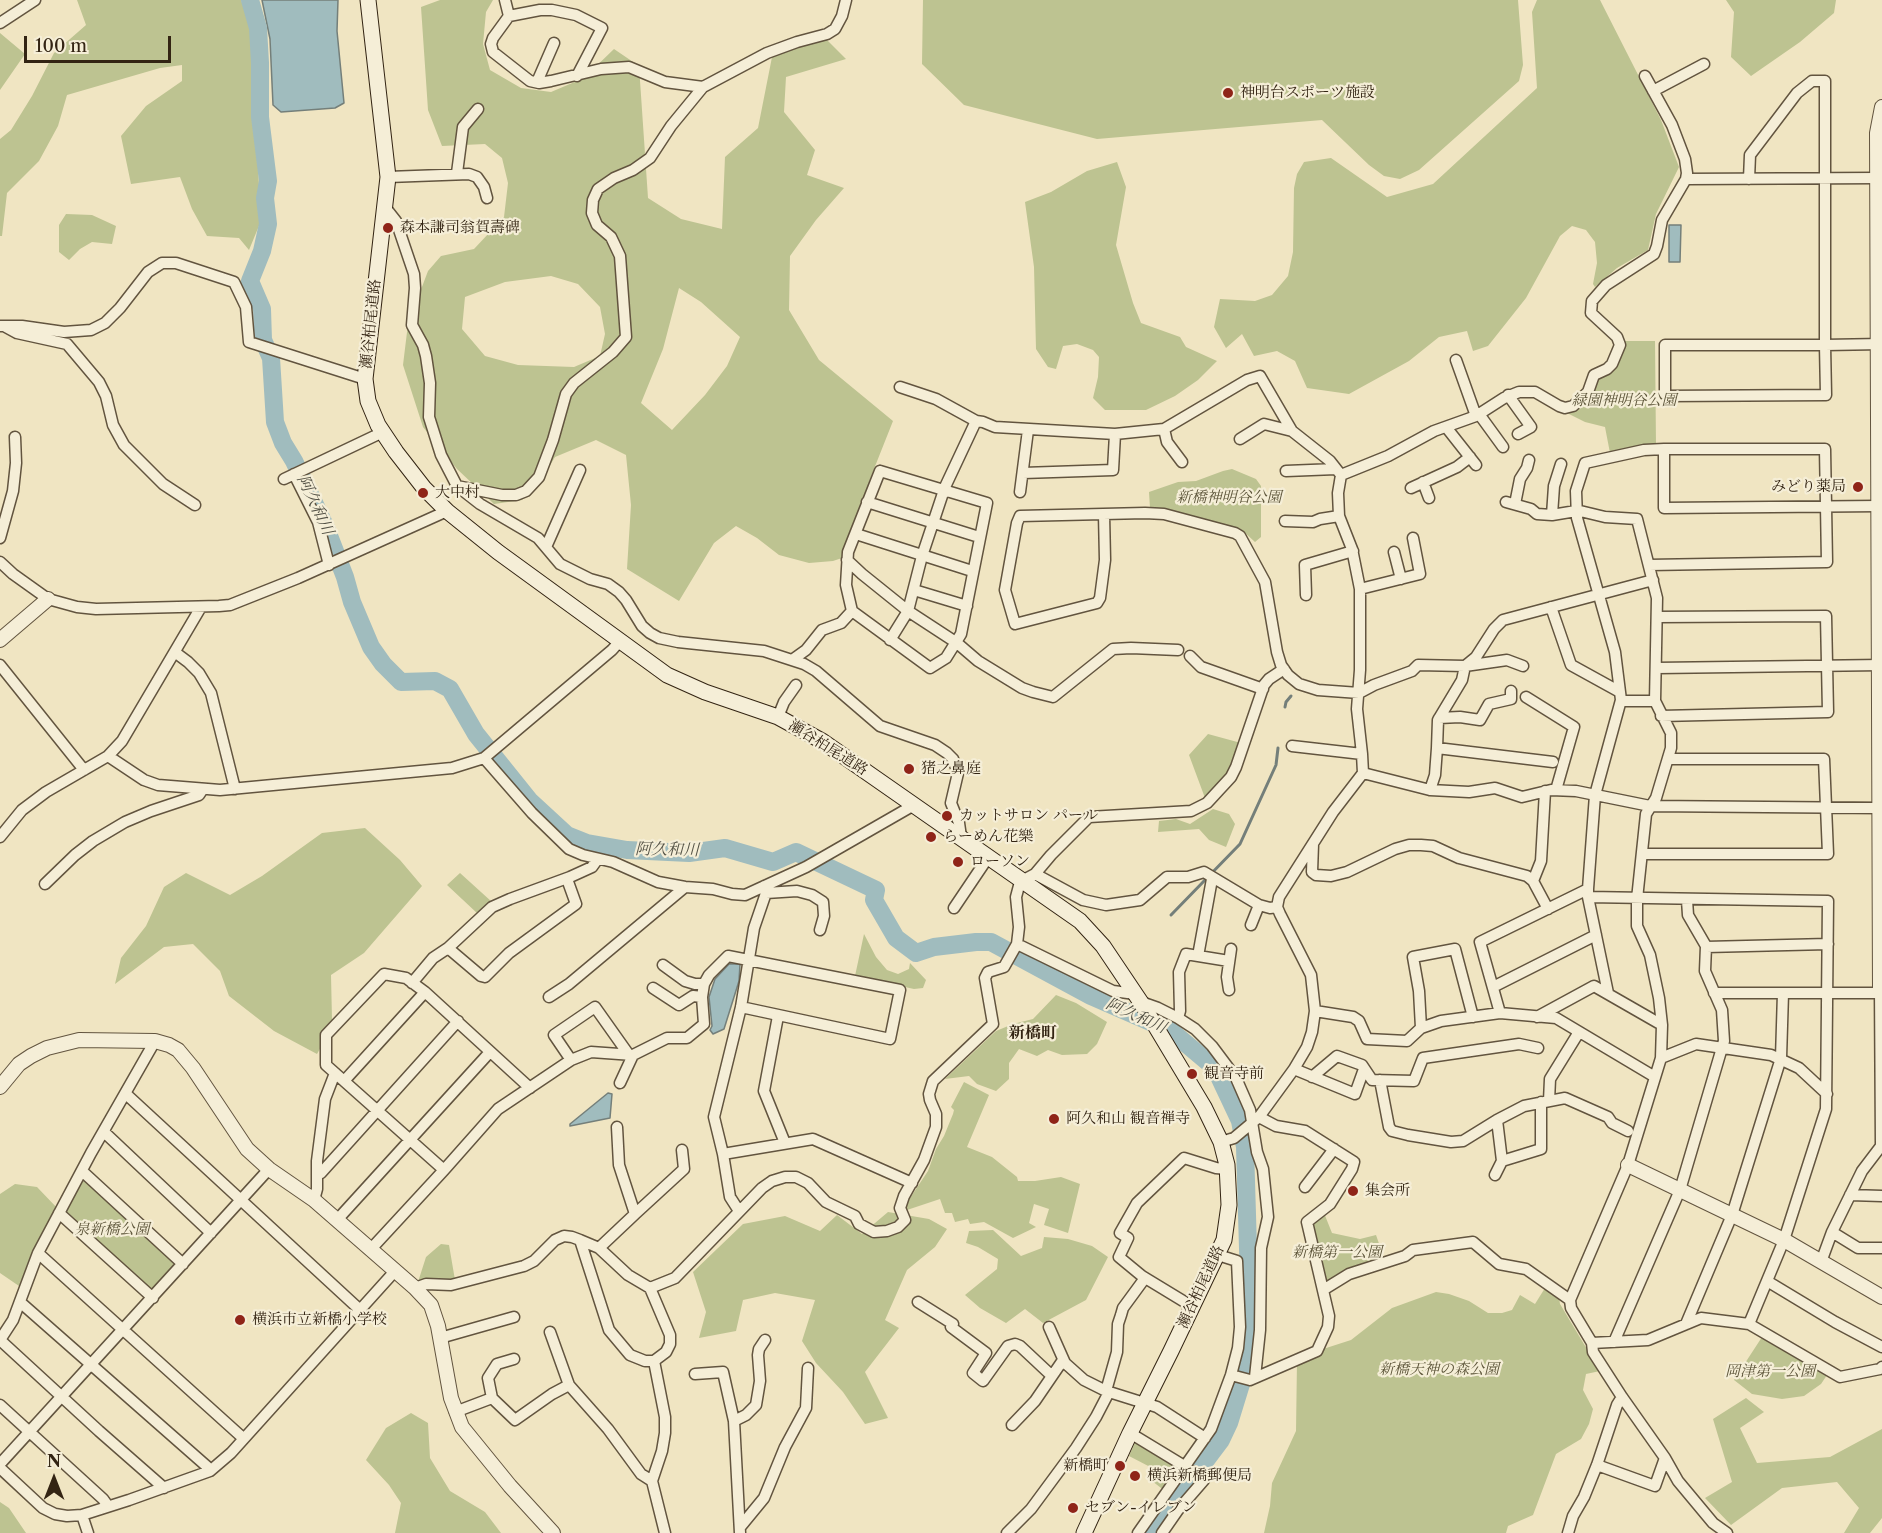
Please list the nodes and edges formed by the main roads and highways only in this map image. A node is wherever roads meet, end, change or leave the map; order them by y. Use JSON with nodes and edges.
{"nodes":[{"id":1,"x":368,"y":0,"type":"edge"},
{"id":2,"x":1084,"y":1533,"type":"edge"}],
"edges":[{"from":1,"to":2,"type":"main road","name":"瀬谷柏尾道路"}]}
